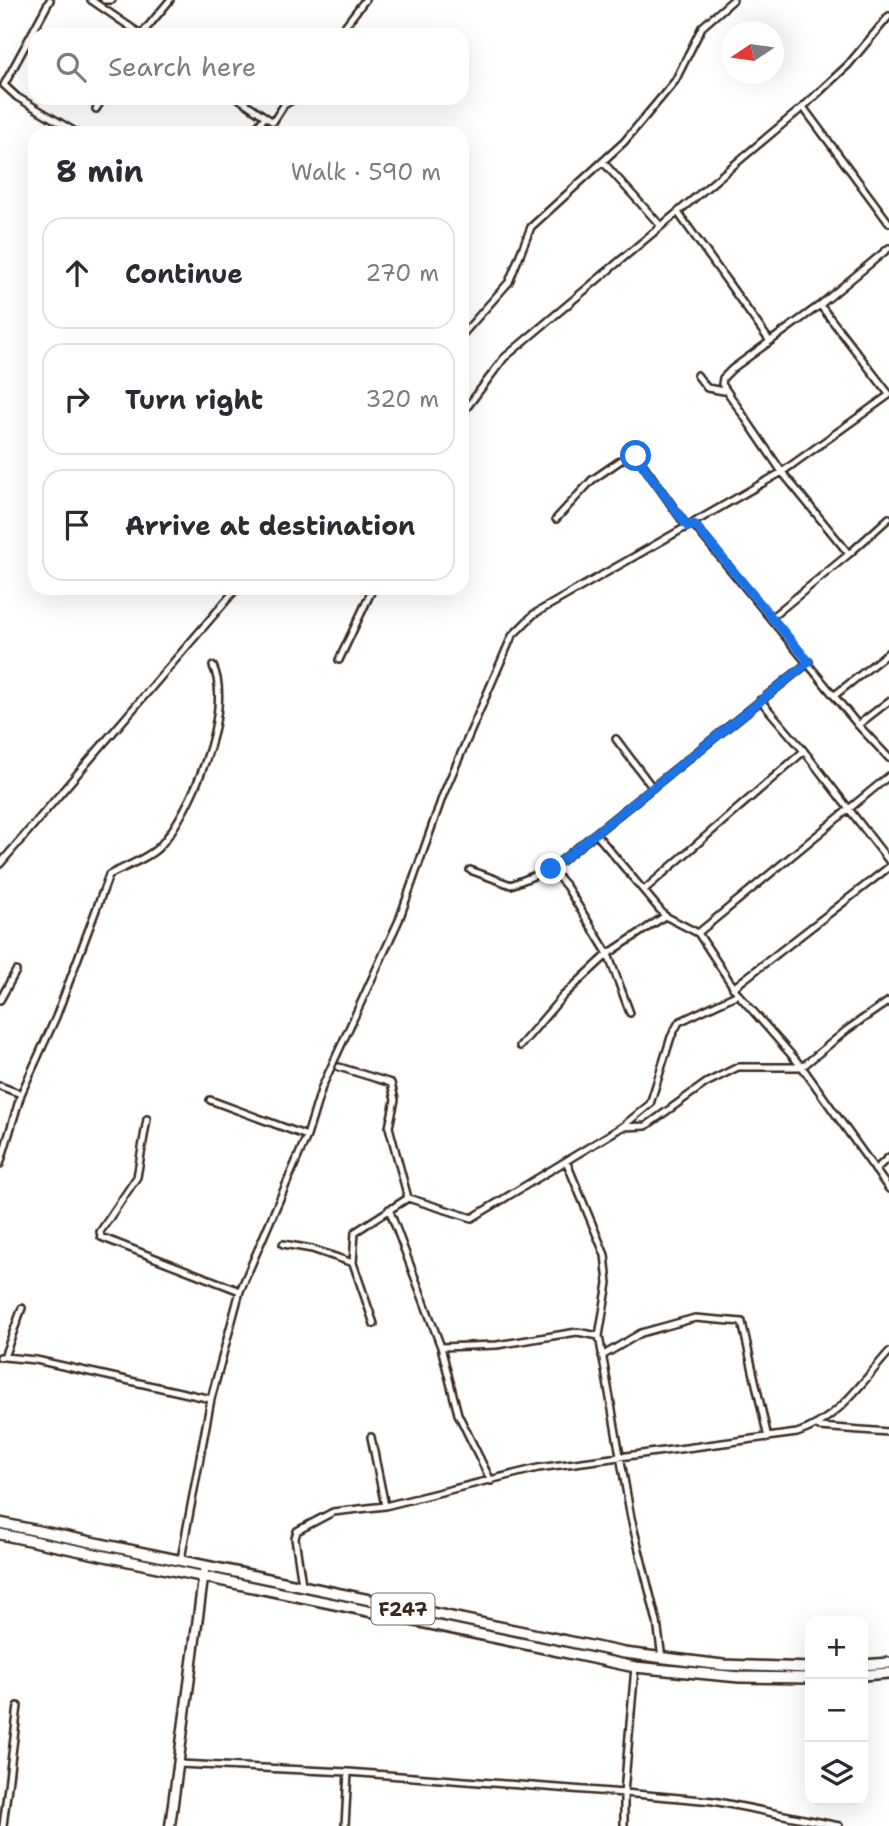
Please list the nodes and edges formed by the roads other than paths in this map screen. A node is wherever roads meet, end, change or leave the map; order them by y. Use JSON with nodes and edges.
{"nodes":[{"id":1,"x":50,"y":0,"type":"edge"},
{"id":2,"x":91,"y":0,"type":"edge"},
{"id":3,"x":104,"y":0,"type":"edge"},
{"id":4,"x":112,"y":0,"type":"edge"},
{"id":5,"x":170,"y":0,"type":"edge"},
{"id":6,"x":365,"y":0,"type":"edge"},
{"id":7,"x":733,"y":0,"type":"edge"},
{"id":8,"x":889,"y":16,"type":"edge"},
{"id":9,"x":35,"y":28,"type":"edge"},
{"id":10,"x":131,"y":28,"type":"edge"},
{"id":11,"x":147,"y":28,"type":"edge"},
{"id":12,"x":343,"y":28,"type":"edge"},
{"id":13,"x":28,"y":41,"type":"edge"},
{"id":14,"x":28,"y":104,"type":"edge"},
{"id":15,"x":30,"y":105,"type":"edge"},
{"id":16,"x":99,"y":105,"type":"edge"},
{"id":17,"x":248,"y":105,"type":"edge"},
{"id":18,"x":284,"y":105,"type":"edge"},
{"id":19,"x":803,"y":107,"type":"junction"},
{"id":20,"x":96,"y":109,"type":"dead end"},
{"id":21,"x":264,"y":117,"type":"junction"},
{"id":22,"x":65,"y":126,"type":"edge"},
{"id":23,"x":257,"y":126,"type":"edge"},
{"id":24,"x":603,"y":162,"type":"junction"},
{"id":25,"x":679,"y":214,"type":"junction"},
{"id":26,"x":889,"y":223,"type":"edge"},
{"id":27,"x":660,"y":225,"type":"junction"},
{"id":28,"x":889,"y":248,"type":"edge"},
{"id":29,"x":820,"y":305,"type":"junction"},
{"id":30,"x":469,"y":327,"type":"edge"},
{"id":31,"x":769,"y":340,"type":"junction"},
{"id":32,"x":697,"y":375,"type":"dead end"},
{"id":33,"x":724,"y":391,"type":"junction"},
{"id":34,"x":889,"y":395,"type":"edge"},
{"id":35,"x":469,"y":405,"type":"edge"},
{"id":36,"x":782,"y":472,"type":"junction"},
{"id":37,"x":889,"y":518,"type":"edge"},
{"id":38,"x":556,"y":519,"type":"dead end"},
{"id":39,"x":691,"y":526,"type":"junction"},
{"id":40,"x":849,"y":554,"type":"junction"},
{"id":41,"x":231,"y":595,"type":"edge"},
{"id":42,"x":370,"y":595,"type":"edge"},
{"id":43,"x":772,"y":617,"type":"junction"},
{"id":44,"x":889,"y":652,"type":"edge"},
{"id":45,"x":340,"y":660,"type":"dead end"},
{"id":46,"x":809,"y":662,"type":"junction"},
{"id":47,"x":213,"y":666,"type":"dead end"},
{"id":48,"x":835,"y":695,"type":"junction"},
{"id":49,"x":760,"y":700,"type":"junction"},
{"id":50,"x":889,"y":701,"type":"edge"},
{"id":51,"x":858,"y":725,"type":"junction"},
{"id":52,"x":616,"y":739,"type":"dead end"},
{"id":53,"x":804,"y":751,"type":"junction"},
{"id":54,"x":889,"y":758,"type":"edge"},
{"id":55,"x":889,"y":776,"type":"edge"},
{"id":56,"x":652,"y":787,"type":"junction"},
{"id":57,"x":849,"y":808,"type":"junction"},
{"id":58,"x":596,"y":834,"type":"junction"},
{"id":59,"x":889,"y":861,"type":"edge"},
{"id":60,"x":0,"y":864,"type":"edge"},
{"id":61,"x":889,"y":867,"type":"edge"},
{"id":62,"x":551,"y":869,"type":"junction"},
{"id":63,"x":470,"y":870,"type":"dead end"},
{"id":64,"x":643,"y":890,"type":"junction"},
{"id":65,"x":665,"y":916,"type":"junction"},
{"id":66,"x":698,"y":933,"type":"junction"},
{"id":67,"x":608,"y":954,"type":"junction"},
{"id":68,"x":16,"y":971,"type":"dead end"},
{"id":69,"x":733,"y":988,"type":"junction"},
{"id":70,"x":737,"y":994,"type":"junction"},
{"id":71,"x":0,"y":1000,"type":"edge"},
{"id":72,"x":889,"y":1001,"type":"edge"},
{"id":73,"x":630,"y":1013,"type":"dead end"},
{"id":74,"x":520,"y":1046,"type":"dead end"},
{"id":75,"x":339,"y":1067,"type":"dead end"},
{"id":76,"x":802,"y":1067,"type":"junction"},
{"id":77,"x":0,"y":1086,"type":"edge"},
{"id":78,"x":21,"y":1094,"type":"junction"},
{"id":79,"x":210,"y":1100,"type":"dead end"},
{"id":80,"x":147,"y":1119,"type":"dead end"},
{"id":81,"x":622,"y":1127,"type":"junction"},
{"id":82,"x":307,"y":1136,"type":"junction"},
{"id":83,"x":889,"y":1157,"type":"edge"},
{"id":84,"x":566,"y":1161,"type":"junction"},
{"id":85,"x":0,"y":1164,"type":"edge"},
{"id":86,"x":875,"y":1170,"type":"junction"},
{"id":87,"x":889,"y":1189,"type":"edge"},
{"id":88,"x":408,"y":1198,"type":"junction"},
{"id":89,"x":389,"y":1209,"type":"junction"},
{"id":90,"x":283,"y":1244,"type":"dead end"},
{"id":91,"x":353,"y":1262,"type":"junction"},
{"id":92,"x":240,"y":1291,"type":"junction"},
{"id":93,"x":22,"y":1308,"type":"dead end"},
{"id":94,"x":374,"y":1324,"type":"dead end"},
{"id":95,"x":599,"y":1336,"type":"junction"},
{"id":96,"x":441,"y":1347,"type":"junction"},
{"id":97,"x":889,"y":1352,"type":"edge"},
{"id":98,"x":602,"y":1356,"type":"junction"},
{"id":99,"x":2,"y":1357,"type":"edge"},
{"id":100,"x":211,"y":1399,"type":"junction"},
{"id":101,"x":817,"y":1427,"type":"junction"},
{"id":102,"x":889,"y":1432,"type":"edge"},
{"id":103,"x":370,"y":1437,"type":"dead end"},
{"id":104,"x":768,"y":1438,"type":"junction"},
{"id":105,"x":620,"y":1458,"type":"junction"},
{"id":106,"x":491,"y":1481,"type":"junction"},
{"id":107,"x":385,"y":1506,"type":"junction"},
{"id":108,"x":0,"y":1522,"type":"edge"},
{"id":109,"x":0,"y":1534,"type":"edge"},
{"id":110,"x":181,"y":1559,"type":"junction"},
{"id":111,"x":206,"y":1565,"type":"junction"},
{"id":112,"x":203,"y":1578,"type":"junction"},
{"id":113,"x":302,"y":1584,"type":"junction"},
{"id":114,"x":662,"y":1658,"type":"junction"},
{"id":115,"x":889,"y":1663,"type":"edge"},
{"id":116,"x":868,"y":1665,"type":"edge"},
{"id":117,"x":635,"y":1667,"type":"junction"},
{"id":118,"x":805,"y":1668,"type":"edge"},
{"id":119,"x":889,"y":1673,"type":"edge"},
{"id":120,"x":868,"y":1675,"type":"edge"},
{"id":121,"x":805,"y":1678,"type":"edge"},
{"id":122,"x":18,"y":1706,"type":"dead end"},
{"id":123,"x":179,"y":1764,"type":"junction"},
{"id":124,"x":348,"y":1772,"type":"junction"},
{"id":125,"x":624,"y":1793,"type":"junction"},
{"id":126,"x":810,"y":1824,"type":"edge"},
{"id":127,"x":3,"y":1826,"type":"edge"},
{"id":128,"x":170,"y":1826,"type":"edge"},
{"id":129,"x":345,"y":1826,"type":"edge"},
{"id":130,"x":624,"y":1826,"type":"edge"},
{"id":131,"x":839,"y":1826,"type":"edge"}],
"edges":[{"from":1,"to":9,"type":"street"},
{"from":2,"to":10,"type":"street"},
{"from":3,"to":4,"type":"street"},
{"from":5,"to":11,"type":"street"},
{"from":6,"to":12,"type":"street"},
{"from":7,"to":24,"type":"street"},
{"from":8,"to":19,"type":"street"},
{"from":13,"to":14,"type":"street"},
{"from":15,"to":22,"type":"street"},
{"from":16,"to":20,"type":"street"},
{"from":17,"to":21,"type":"street"},
{"from":18,"to":21,"type":"street"},
{"from":19,"to":25,"type":"street"},
{"from":19,"to":26,"type":"street"},
{"from":21,"to":23,"type":"street"},
{"from":24,"to":27,"type":"street"},
{"from":24,"to":30,"type":"street"},
{"from":25,"to":27,"type":"street"},
{"from":25,"to":31,"type":"street"},
{"from":27,"to":35,"type":"street"},
{"from":28,"to":29,"type":"street"},
{"from":29,"to":31,"type":"street"},
{"from":29,"to":34,"type":"street"},
{"from":31,"to":33,"type":"street"},
{"from":32,"to":33,"type":"street"},
{"from":33,"to":36,"type":"street"},
{"from":34,"to":36,"type":"street"},
{"from":36,"to":39,"type":"street"},
{"from":36,"to":40,"type":"street"},
{"from":37,"to":40,"type":"street"},
{"from":38,"to":39,"type":"street"},
{"from":39,"to":43,"type":"street"},
{"from":39,"to":82,"type":"street"},
{"from":40,"to":43,"type":"street"},
{"from":41,"to":60,"type":"street"},
{"from":42,"to":45,"type":"street"},
{"from":43,"to":46,"type":"street"},
{"from":44,"to":48,"type":"street"},
{"from":46,"to":48,"type":"street"},
{"from":46,"to":49,"type":"street"},
{"from":47,"to":78,"type":"street"},
{"from":48,"to":51,"type":"street"},
{"from":49,"to":53,"type":"street"},
{"from":49,"to":56,"type":"street"},
{"from":50,"to":51,"type":"street"},
{"from":51,"to":54,"type":"street"},
{"from":52,"to":56,"type":"street"},
{"from":53,"to":57,"type":"street"},
{"from":53,"to":64,"type":"street"},
{"from":55,"to":57,"type":"street"},
{"from":56,"to":58,"type":"street"},
{"from":57,"to":59,"type":"street"},
{"from":57,"to":66,"type":"street"},
{"from":58,"to":62,"type":"street"},
{"from":58,"to":64,"type":"street"},
{"from":61,"to":69,"type":"street"},
{"from":62,"to":63,"type":"street"},
{"from":62,"to":67,"type":"street"},
{"from":64,"to":65,"type":"street"},
{"from":65,"to":66,"type":"street"},
{"from":65,"to":67,"type":"street"},
{"from":66,"to":69,"type":"street"},
{"from":67,"to":73,"type":"street"},
{"from":67,"to":74,"type":"street"},
{"from":68,"to":71,"type":"street"},
{"from":69,"to":70,"type":"street"},
{"from":70,"to":76,"type":"street"},
{"from":70,"to":81,"type":"street"},
{"from":72,"to":76,"type":"street"},
{"from":75,"to":88,"type":"street"},
{"from":76,"to":81,"type":"street"},
{"from":76,"to":86,"type":"street"},
{"from":77,"to":78,"type":"street"},
{"from":78,"to":85,"type":"street"},
{"from":79,"to":82,"type":"street"},
{"from":80,"to":92,"type":"street"},
{"from":81,"to":84,"type":"street"},
{"from":82,"to":92,"type":"street"},
{"from":83,"to":86,"type":"street"},
{"from":84,"to":88,"type":"street"},
{"from":84,"to":95,"type":"street"},
{"from":86,"to":87,"type":"street"},
{"from":88,"to":89,"type":"street"},
{"from":89,"to":91,"type":"street"},
{"from":89,"to":96,"type":"street"},
{"from":90,"to":91,"type":"street"},
{"from":91,"to":94,"type":"street"},
{"from":92,"to":100,"type":"street"},
{"from":93,"to":99,"type":"street"},
{"from":95,"to":96,"type":"street"},
{"from":95,"to":98,"type":"street"},
{"from":96,"to":106,"type":"street"},
{"from":97,"to":101,"type":"street"},
{"from":98,"to":104,"type":"street"},
{"from":98,"to":105,"type":"street"},
{"from":99,"to":100,"type":"street"},
{"from":100,"to":110,"type":"street"},
{"from":101,"to":102,"type":"street"},
{"from":101,"to":104,"type":"street"},
{"from":103,"to":107,"type":"street"},
{"from":104,"to":105,"type":"street"},
{"from":105,"to":106,"type":"street"},
{"from":105,"to":114,"type":"street"},
{"from":106,"to":107,"type":"street"},
{"from":107,"to":113,"type":"street"},
{"from":108,"to":110,"type":"main road","number":"F247"},
{"from":109,"to":112,"type":"main road","number":"F247"},
{"from":110,"to":111,"type":"main road","number":"F247"},
{"from":111,"to":112,"type":"street"},
{"from":111,"to":113,"type":"main road","number":"F247"},
{"from":112,"to":117,"type":"main road","number":"F247"},
{"from":112,"to":123,"type":"street"},
{"from":113,"to":114,"type":"main road","number":"F247"},
{"from":114,"to":118,"type":"main road","number":"F247"},
{"from":115,"to":116,"type":"main road"},
{"from":117,"to":121,"type":"main road","number":"F247"},
{"from":117,"to":125,"type":"street"},
{"from":119,"to":120,"type":"main road"},
{"from":122,"to":127,"type":"street"},
{"from":123,"to":124,"type":"street"},
{"from":123,"to":128,"type":"street"},
{"from":124,"to":125,"type":"street"},
{"from":124,"to":129,"type":"street"},
{"from":125,"to":126,"type":"street"},
{"from":125,"to":130,"type":"street"},
{"from":126,"to":131,"type":"street"}]}
